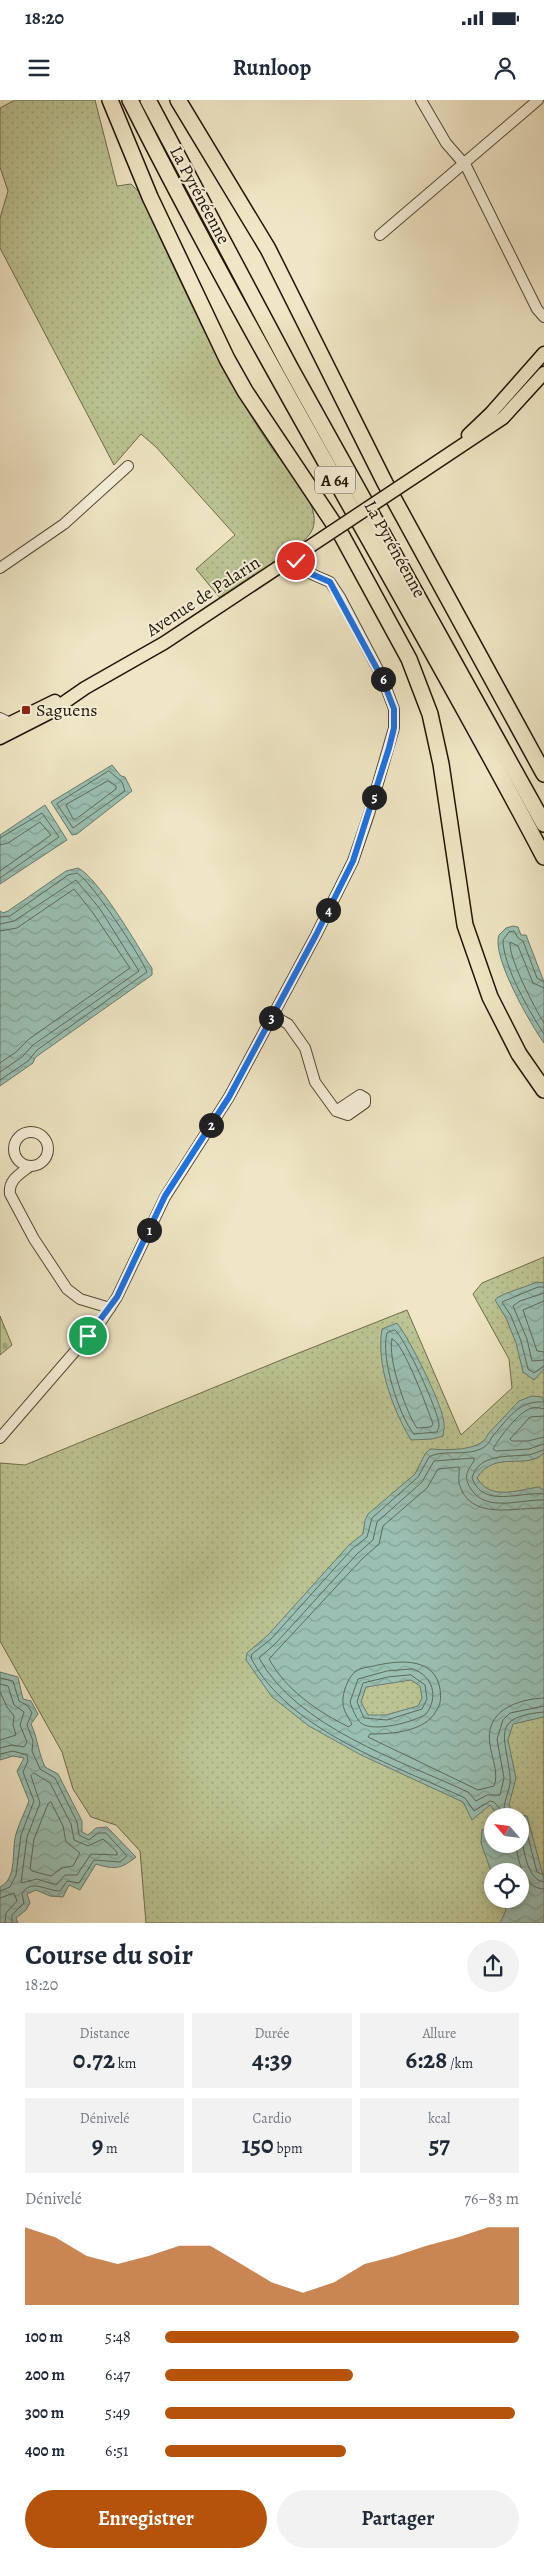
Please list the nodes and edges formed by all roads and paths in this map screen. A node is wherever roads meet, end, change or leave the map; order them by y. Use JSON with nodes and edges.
{"nodes":[{"id":1,"x":110,"y":100,"type":"edge"},
{"id":2,"x":130,"y":100,"type":"edge"},
{"id":3,"x":148,"y":100,"type":"edge"},
{"id":4,"x":178,"y":100,"type":"edge"},
{"id":5,"x":421,"y":100,"type":"edge"},
{"id":6,"x":538,"y":100,"type":"edge"},
{"id":7,"x":464,"y":164,"type":"junction"},
{"id":8,"x":380,"y":235,"type":"dead end"},
{"id":9,"x":544,"y":299,"type":"edge"},
{"id":10,"x":537,"y":309,"type":"junction"},
{"id":11,"x":544,"y":317,"type":"edge"},
{"id":12,"x":544,"y":352,"type":"edge"},
{"id":13,"x":544,"y":373,"type":"edge"},
{"id":14,"x":444,"y":457,"type":"junction"},
{"id":15,"x":128,"y":466,"type":"dead end"},
{"id":16,"x":293,"y":557,"type":"junction"},
{"id":17,"x":0,"y":568,"type":"edge"},
{"id":18,"x":2,"y":728,"type":"edge"},
{"id":19,"x":544,"y":774,"type":"edge"},
{"id":20,"x":544,"y":824,"type":"edge"},
{"id":21,"x":544,"y":857,"type":"edge"},
{"id":22,"x":272,"y":1015,"type":"junction"},
{"id":23,"x":544,"y":1090,"type":"edge"},
{"id":24,"x":336,"y":1111,"type":"dead end"},
{"id":25,"x":30,"y":1166,"type":"dead end"},
{"id":26,"x":110,"y":1308,"type":"junction"},
{"id":27,"x":0,"y":1438,"type":"edge"}],
"edges":[{"from":1,"to":23,"type":"highway"},
{"from":2,"to":21,"type":"highway","name":"La Pyrénéenne","number":"A 64"},
{"from":3,"to":20,"type":"highway","name":"La Pyrénéenne","number":"A 64"},
{"from":4,"to":19,"type":"highway"},
{"from":5,"to":7,"type":"street"},
{"from":6,"to":7,"type":"street"},
{"from":7,"to":8,"type":"street"},
{"from":7,"to":10,"type":"street"},
{"from":9,"to":10,"type":"street"},
{"from":10,"to":11,"type":"street"},
{"from":12,"to":14,"type":"main road","name":"Avenue de Palarin"},
{"from":13,"to":14,"type":"main road","name":"Avenue de Palarin"},
{"from":14,"to":16,"type":"main road","name":"Avenue de Palarin","bridge":true},
{"from":15,"to":17,"type":"street"},
{"from":16,"to":18,"type":"main road","name":"Avenue de Palarin"},
{"from":16,"to":22,"type":"street"},
{"from":22,"to":24,"type":"street"},
{"from":22,"to":26,"type":"street"},
{"from":25,"to":26,"type":"street"},
{"from":26,"to":27,"type":"street"}]}
